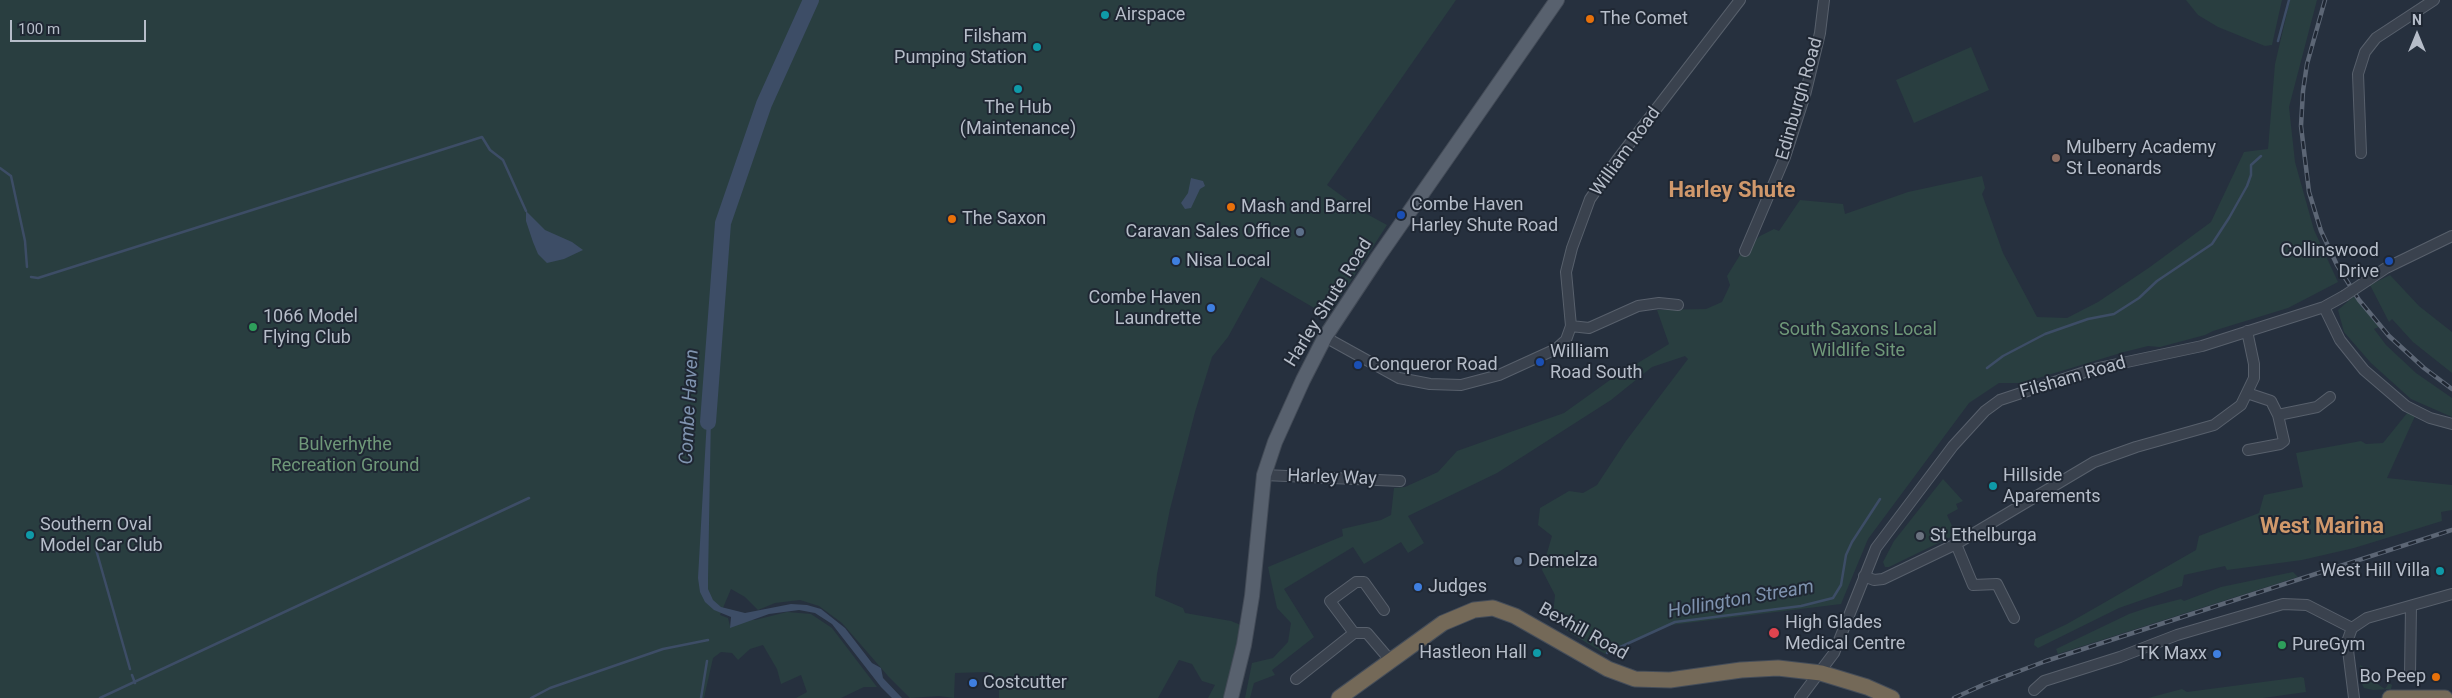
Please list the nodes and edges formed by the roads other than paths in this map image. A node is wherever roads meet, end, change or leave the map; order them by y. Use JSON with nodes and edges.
{"nodes":[{"id":1,"x":1557,"y":0,"type":"edge"},
{"id":2,"x":1740,"y":0,"type":"edge"},
{"id":3,"x":1824,"y":0,"type":"edge"},
{"id":4,"x":2434,"y":0,"type":"edge"},
{"id":5,"x":2361,"y":153,"type":"dead end"},
{"id":6,"x":2448,"y":238,"type":"edge"},
{"id":7,"x":2452,"y":248,"type":"edge"},
{"id":8,"x":1745,"y":251,"type":"dead end"},
{"id":9,"x":1678,"y":305,"type":"dead end"},
{"id":10,"x":2324,"y":307,"type":"junction"},
{"id":11,"x":1571,"y":326,"type":"junction"},
{"id":12,"x":2246,"y":331,"type":"junction"},
{"id":13,"x":1325,"y":337,"type":"junction"},
{"id":14,"x":2247,"y":393,"type":"junction"},
{"id":15,"x":2330,"y":397,"type":"dead end"},
{"id":16,"x":2278,"y":415,"type":"junction"},
{"id":17,"x":2452,"y":424,"type":"edge"},
{"id":18,"x":2248,"y":450,"type":"dead end"},
{"id":19,"x":1264,"y":476,"type":"junction"},
{"id":20,"x":1400,"y":481,"type":"dead end"},
{"id":21,"x":1956,"y":544,"type":"junction"},
{"id":22,"x":1864,"y":576,"type":"junction"},
{"id":23,"x":2452,"y":594,"type":"edge"},
{"id":24,"x":2411,"y":606,"type":"junction"},
{"id":25,"x":1384,"y":610,"type":"dead end"},
{"id":26,"x":2014,"y":618,"type":"dead end"},
{"id":27,"x":2352,"y":628,"type":"junction"},
{"id":28,"x":1354,"y":633,"type":"junction"},
{"id":29,"x":1390,"y":660,"type":"junction"},
{"id":30,"x":1821,"y":673,"type":"junction"},
{"id":31,"x":2410,"y":675,"type":"dead end"},
{"id":32,"x":1296,"y":679,"type":"dead end"},
{"id":33,"x":2034,"y":690,"type":"dead end"},
{"id":34,"x":1231,"y":698,"type":"edge"},
{"id":35,"x":1339,"y":698,"type":"edge"},
{"id":36,"x":1800,"y":698,"type":"edge"},
{"id":37,"x":1892,"y":698,"type":"edge"},
{"id":38,"x":2354,"y":698,"type":"edge"},
{"id":39,"x":2390,"y":698,"type":"edge"},
{"id":40,"x":2410,"y":698,"type":"edge"},
{"id":41,"x":2446,"y":698,"type":"edge"}],
"edges":[{"from":1,"to":13,"type":"main road","name":"Harley Shute Road"},
{"from":2,"to":11,"type":"street","name":"William Road"},
{"from":3,"to":8,"type":"street","name":"Edinburgh Road"},
{"from":4,"to":5,"type":"street"},
{"from":6,"to":7,"type":"street"},
{"from":6,"to":10,"type":"street","name":"Filsham Road","bridge":true},
{"from":9,"to":11,"type":"street"},
{"from":10,"to":12,"type":"street","name":"Filsham Road"},
{"from":10,"to":17,"type":"street"},
{"from":11,"to":13,"type":"street"},
{"from":12,"to":14,"type":"street"},
{"from":12,"to":22,"type":"street","name":"Filsham Road"},
{"from":13,"to":19,"type":"main road","name":"Harley Shute Road"},
{"from":14,"to":16,"type":"street"},
{"from":14,"to":21,"type":"street"},
{"from":15,"to":16,"type":"street"},
{"from":16,"to":18,"type":"street"},
{"from":19,"to":20,"type":"street","name":"Harley Way"},
{"from":19,"to":34,"type":"main road","name":"Harley Shute Road"},
{"from":21,"to":22,"type":"street"},
{"from":21,"to":26,"type":"street"},
{"from":22,"to":30,"type":"street","name":"Filsham Road"},
{"from":23,"to":24,"type":"street"},
{"from":24,"to":27,"type":"street"},
{"from":24,"to":31,"type":"street"},
{"from":25,"to":28,"type":"street"},
{"from":27,"to":33,"type":"street"},
{"from":27,"to":38,"type":"street"},
{"from":28,"to":29,"type":"street"},
{"from":28,"to":32,"type":"street"},
{"from":29,"to":30,"type":"highway","name":"Bexhill Road"},
{"from":29,"to":35,"type":"highway","name":"Bexhill Road"},
{"from":30,"to":36,"type":"street","name":"Filsham Road"},
{"from":30,"to":37,"type":"highway","name":"Bexhill Road"},
{"from":39,"to":40,"type":"highway"},
{"from":40,"to":41,"type":"highway"}]}
